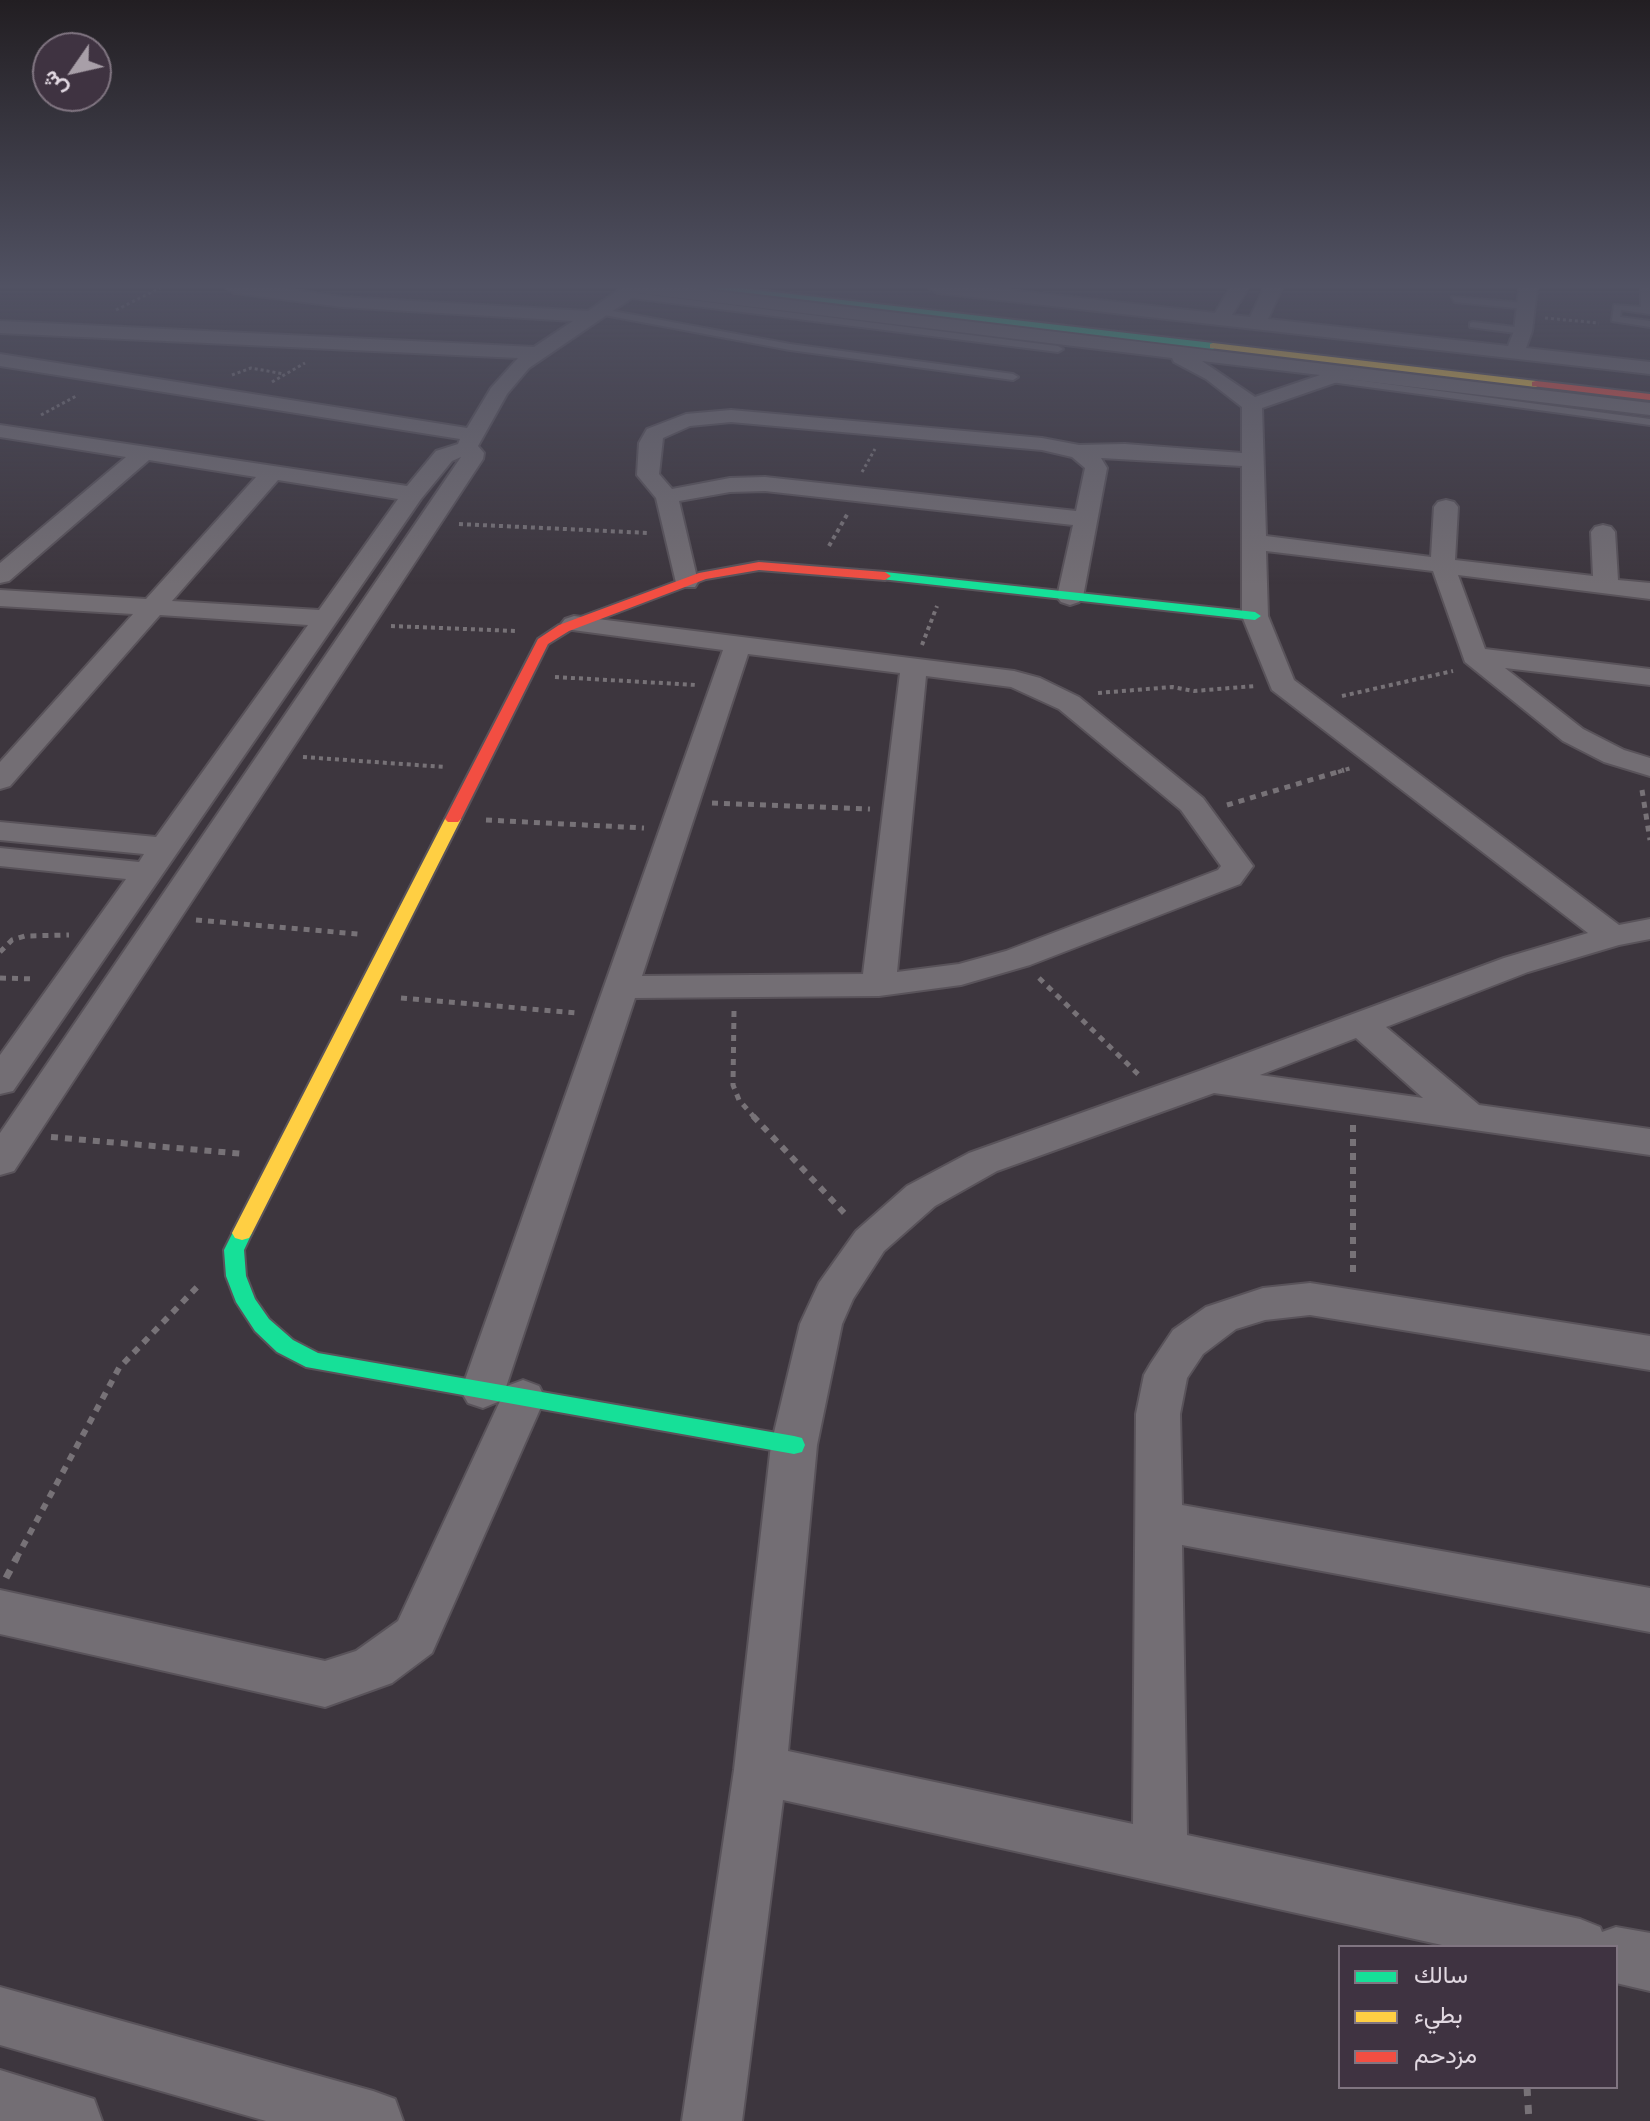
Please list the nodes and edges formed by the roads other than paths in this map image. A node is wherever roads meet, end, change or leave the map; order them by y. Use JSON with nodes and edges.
{"nodes":[{"id":1,"x":168,"y":387,"type":"edge"},
{"id":2,"x":503,"y":387,"type":"edge"},
{"id":3,"x":1229,"y":387,"type":"edge"},
{"id":4,"x":1304,"y":387,"type":"edge"},
{"id":5,"x":1387,"y":387,"type":"edge"},
{"id":6,"x":1471,"y":387,"type":"edge"},
{"id":7,"x":1559,"y":387,"type":"edge"},
{"id":8,"x":1650,"y":397,"type":"edge"},
{"id":9,"x":1252,"y":405,"type":"junction"},
{"id":10,"x":1650,"y":409,"type":"edge"},
{"id":11,"x":1650,"y":422,"type":"edge"},
{"id":12,"x":3,"y":435,"type":"edge"},
{"id":13,"x":470,"y":442,"type":"junction"},
{"id":14,"x":1079,"y":452,"type":"junction"},
{"id":15,"x":144,"y":453,"type":"junction"},
{"id":16,"x":1253,"y":460,"type":"junction"},
{"id":17,"x":272,"y":473,"type":"junction"},
{"id":18,"x":413,"y":494,"type":"junction"},
{"id":19,"x":667,"y":497,"type":"junction"},
{"id":20,"x":1446,"y":507,"type":"dead end"},
{"id":21,"x":1086,"y":519,"type":"junction"},
{"id":22,"x":1603,"y":532,"type":"dead end"},
{"id":23,"x":1255,"y":542,"type":"junction"},
{"id":24,"x":1443,"y":566,"type":"junction"},
{"id":25,"x":0,"y":576,"type":"edge"},
{"id":26,"x":686,"y":582,"type":"junction"},
{"id":27,"x":1606,"y":587,"type":"junction"},
{"id":28,"x":1650,"y":591,"type":"edge"},
{"id":29,"x":1070,"y":597,"type":"junction"},
{"id":30,"x":0,"y":598,"type":"edge"},
{"id":31,"x":153,"y":607,"type":"junction"},
{"id":32,"x":1255,"y":616,"type":"junction"},
{"id":33,"x":327,"y":618,"type":"junction"},
{"id":34,"x":564,"y":628,"type":"junction"},
{"id":35,"x":738,"y":645,"type":"junction"},
{"id":36,"x":1478,"y":660,"type":"junction"},
{"id":37,"x":914,"y":666,"type":"junction"},
{"id":38,"x":1650,"y":677,"type":"edge"},
{"id":39,"x":238,"y":743,"type":"junction"},
{"id":40,"x":277,"y":750,"type":"junction"},
{"id":41,"x":1644,"y":766,"type":"edge"},
{"id":42,"x":0,"y":780,"type":"edge"},
{"id":43,"x":0,"y":831,"type":"edge"},
{"id":44,"x":0,"y":857,"type":"edge"},
{"id":45,"x":156,"y":859,"type":"junction"},
{"id":46,"x":1632,"y":932,"type":"edge"},
{"id":47,"x":879,"y":985,"type":"junction"},
{"id":48,"x":614,"y":1001,"type":"junction"},
{"id":49,"x":56,"y":1002,"type":"junction"},
{"id":50,"x":103,"y":1005,"type":"junction"},
{"id":51,"x":1361,"y":1024,"type":"junction"},
{"id":52,"x":1212,"y":1080,"type":"junction"},
{"id":53,"x":0,"y":1082,"type":"edge"},
{"id":54,"x":1469,"y":1117,"type":"junction"},
{"id":55,"x":1650,"y":1142,"type":"edge"},
{"id":56,"x":0,"y":1162,"type":"edge"},
{"id":57,"x":1650,"y":1353,"type":"edge"},
{"id":58,"x":503,"y":1394,"type":"junction"},
{"id":59,"x":794,"y":1445,"type":"junction"},
{"id":60,"x":1158,"y":1521,"type":"junction"},
{"id":61,"x":1650,"y":1610,"type":"edge"},
{"id":62,"x":0,"y":1612,"type":"edge"},
{"id":63,"x":760,"y":1770,"type":"junction"},
{"id":64,"x":1160,"y":1856,"type":"junction"},
{"id":65,"x":1571,"y":1945,"type":"edge"},
{"id":66,"x":1618,"y":1955,"type":"edge"},
{"id":67,"x":1650,"y":1962,"type":"edge"},
{"id":68,"x":0,"y":2016,"type":"edge"},
{"id":69,"x":0,"y":2100,"type":"edge"},
{"id":70,"x":72,"y":2121,"type":"edge"},
{"id":71,"x":373,"y":2121,"type":"edge"},
{"id":72,"x":712,"y":2121,"type":"edge"}],
"edges":[{"from":1,"to":13,"type":"street"},
{"from":2,"to":13,"type":"street"},
{"from":3,"to":9,"type":"street"},
{"from":4,"to":9,"type":"street"},
{"from":5,"to":11,"type":"lane"},
{"from":6,"to":10,"type":"street"},
{"from":7,"to":8,"type":"main road"},
{"from":9,"to":16,"type":"street"},
{"from":12,"to":15,"type":"street"},
{"from":13,"to":18,"type":"street"},
{"from":13,"to":40,"type":"street"},
{"from":14,"to":16,"type":"street"},
{"from":14,"to":19,"type":"street"},
{"from":14,"to":21,"type":"street"},
{"from":15,"to":17,"type":"street"},
{"from":15,"to":25,"type":"street"},
{"from":16,"to":23,"type":"street"},
{"from":17,"to":18,"type":"street"},
{"from":17,"to":31,"type":"street"},
{"from":18,"to":33,"type":"street"},
{"from":19,"to":21,"type":"street"},
{"from":19,"to":26,"type":"street"},
{"from":20,"to":24,"type":"street"},
{"from":21,"to":29,"type":"street"},
{"from":22,"to":27,"type":"street"},
{"from":23,"to":24,"type":"street"},
{"from":23,"to":32,"type":"street"},
{"from":24,"to":27,"type":"street"},
{"from":24,"to":36,"type":"street"},
{"from":26,"to":29,"type":"main road"},
{"from":26,"to":34,"type":"main road"},
{"from":27,"to":28,"type":"street"},
{"from":29,"to":32,"type":"main road"},
{"from":30,"to":31,"type":"street"},
{"from":31,"to":33,"type":"street"},
{"from":31,"to":42,"type":"street"},
{"from":32,"to":46,"type":"street"},
{"from":33,"to":39,"type":"street"},
{"from":34,"to":35,"type":"street"},
{"from":34,"to":58,"type":"main road"},
{"from":35,"to":37,"type":"street"},
{"from":35,"to":48,"type":"street"},
{"from":36,"to":38,"type":"street"},
{"from":36,"to":41,"type":"street"},
{"from":37,"to":47,"type":"street"},
{"from":37,"to":47,"type":"street"},
{"from":39,"to":40,"type":"street"},
{"from":39,"to":45,"type":"street"},
{"from":40,"to":50,"type":"street"},
{"from":43,"to":45,"type":"street"},
{"from":44,"to":45,"type":"street"},
{"from":45,"to":49,"type":"street"},
{"from":46,"to":51,"type":"street"},
{"from":47,"to":48,"type":"street"},
{"from":48,"to":58,"type":"street"},
{"from":49,"to":50,"type":"street"},
{"from":49,"to":53,"type":"street"},
{"from":50,"to":56,"type":"street"},
{"from":51,"to":52,"type":"street"},
{"from":51,"to":54,"type":"street"},
{"from":52,"to":54,"type":"street"},
{"from":52,"to":59,"type":"street"},
{"from":54,"to":55,"type":"street"},
{"from":57,"to":60,"type":"street"},
{"from":58,"to":59,"type":"main road"},
{"from":58,"to":62,"type":"street"},
{"from":59,"to":63,"type":"street"},
{"from":60,"to":61,"type":"street"},
{"from":60,"to":64,"type":"street"},
{"from":63,"to":64,"type":"street"},
{"from":63,"to":72,"type":"street"},
{"from":64,"to":65,"type":"street"},
{"from":66,"to":67,"type":"street"},
{"from":68,"to":71,"type":"street"},
{"from":69,"to":70,"type":"street"}]}
